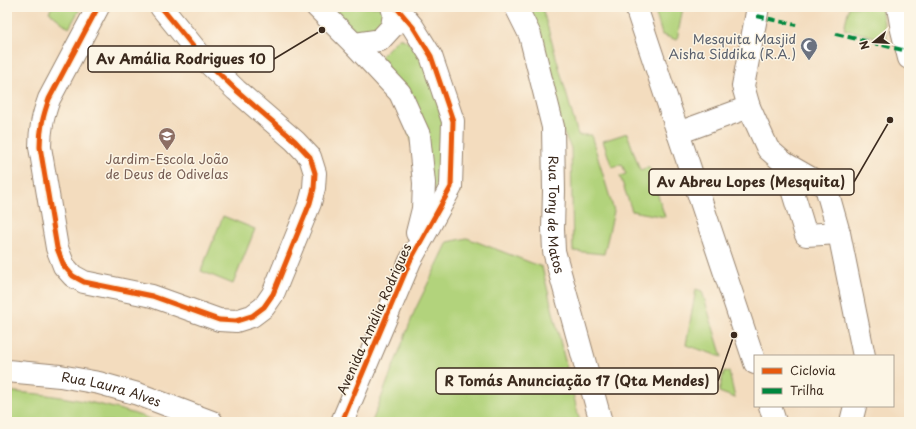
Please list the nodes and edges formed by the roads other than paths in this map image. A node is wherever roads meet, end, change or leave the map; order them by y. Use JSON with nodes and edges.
{"nodes":[{"id":1,"x":98,"y":7,"type":"edge"},
{"id":2,"x":161,"y":7,"type":"edge"},
{"id":3,"x":317,"y":7,"type":"edge"},
{"id":4,"x":392,"y":7,"type":"edge"},
{"id":5,"x":396,"y":7,"type":"edge"},
{"id":6,"x":516,"y":7,"type":"edge"},
{"id":7,"x":636,"y":7,"type":"edge"},
{"id":8,"x":758,"y":7,"type":"edge"},
{"id":9,"x":898,"y":7,"type":"edge"},
{"id":10,"x":906,"y":29,"type":"edge"},
{"id":11,"x":354,"y":44,"type":"junction"},
{"id":12,"x":909,"y":58,"type":"edge"},
{"id":13,"x":749,"y":107,"type":"junction"},
{"id":14,"x":678,"y":133,"type":"junction"},
{"id":15,"x":784,"y":164,"type":"junction"},
{"id":16,"x":839,"y":233,"type":"junction"},
{"id":17,"x":410,"y":261,"type":"junction"},
{"id":18,"x":864,"y":355,"type":"edge"},
{"id":19,"x":754,"y":360,"type":"edge"},
{"id":20,"x":7,"y":371,"type":"edge"},
{"id":21,"x":770,"y":407,"type":"edge"},
{"id":22,"x":855,"y":407,"type":"edge"},
{"id":23,"x":212,"y":422,"type":"edge"},
{"id":24,"x":342,"y":422,"type":"edge"},
{"id":25,"x":600,"y":422,"type":"edge"},
{"id":26,"x":775,"y":422,"type":"edge"},
{"id":27,"x":851,"y":422,"type":"edge"}],
"edges":[{"from":1,"to":2,"type":"street"},
{"from":3,"to":11,"type":"street","name":"Avenida Amália Rodrigues"},
{"from":4,"to":11,"type":"street"},
{"from":5,"to":17,"type":"street","name":"Avenida Amália Rodrigues"},
{"from":6,"to":25,"type":"street","name":"Rua Tony de Matos"},
{"from":7,"to":14,"type":"street"},
{"from":8,"to":13,"type":"street"},
{"from":9,"to":10,"type":"street"},
{"from":10,"to":12,"type":"street"},
{"from":11,"to":17,"type":"street","name":"Avenida Amália Rodrigues"},
{"from":13,"to":14,"type":"street"},
{"from":13,"to":15,"type":"street"},
{"from":14,"to":19,"type":"street"},
{"from":15,"to":16,"type":"street"},
{"from":15,"to":16,"type":"street"},
{"from":16,"to":18,"type":"street"},
{"from":17,"to":24,"type":"street","name":"Avenida Amália Rodrigues"},
{"from":20,"to":23,"type":"street","name":"Rua Laura Alves"},
{"from":21,"to":26,"type":"street"},
{"from":22,"to":27,"type":"street"}]}
